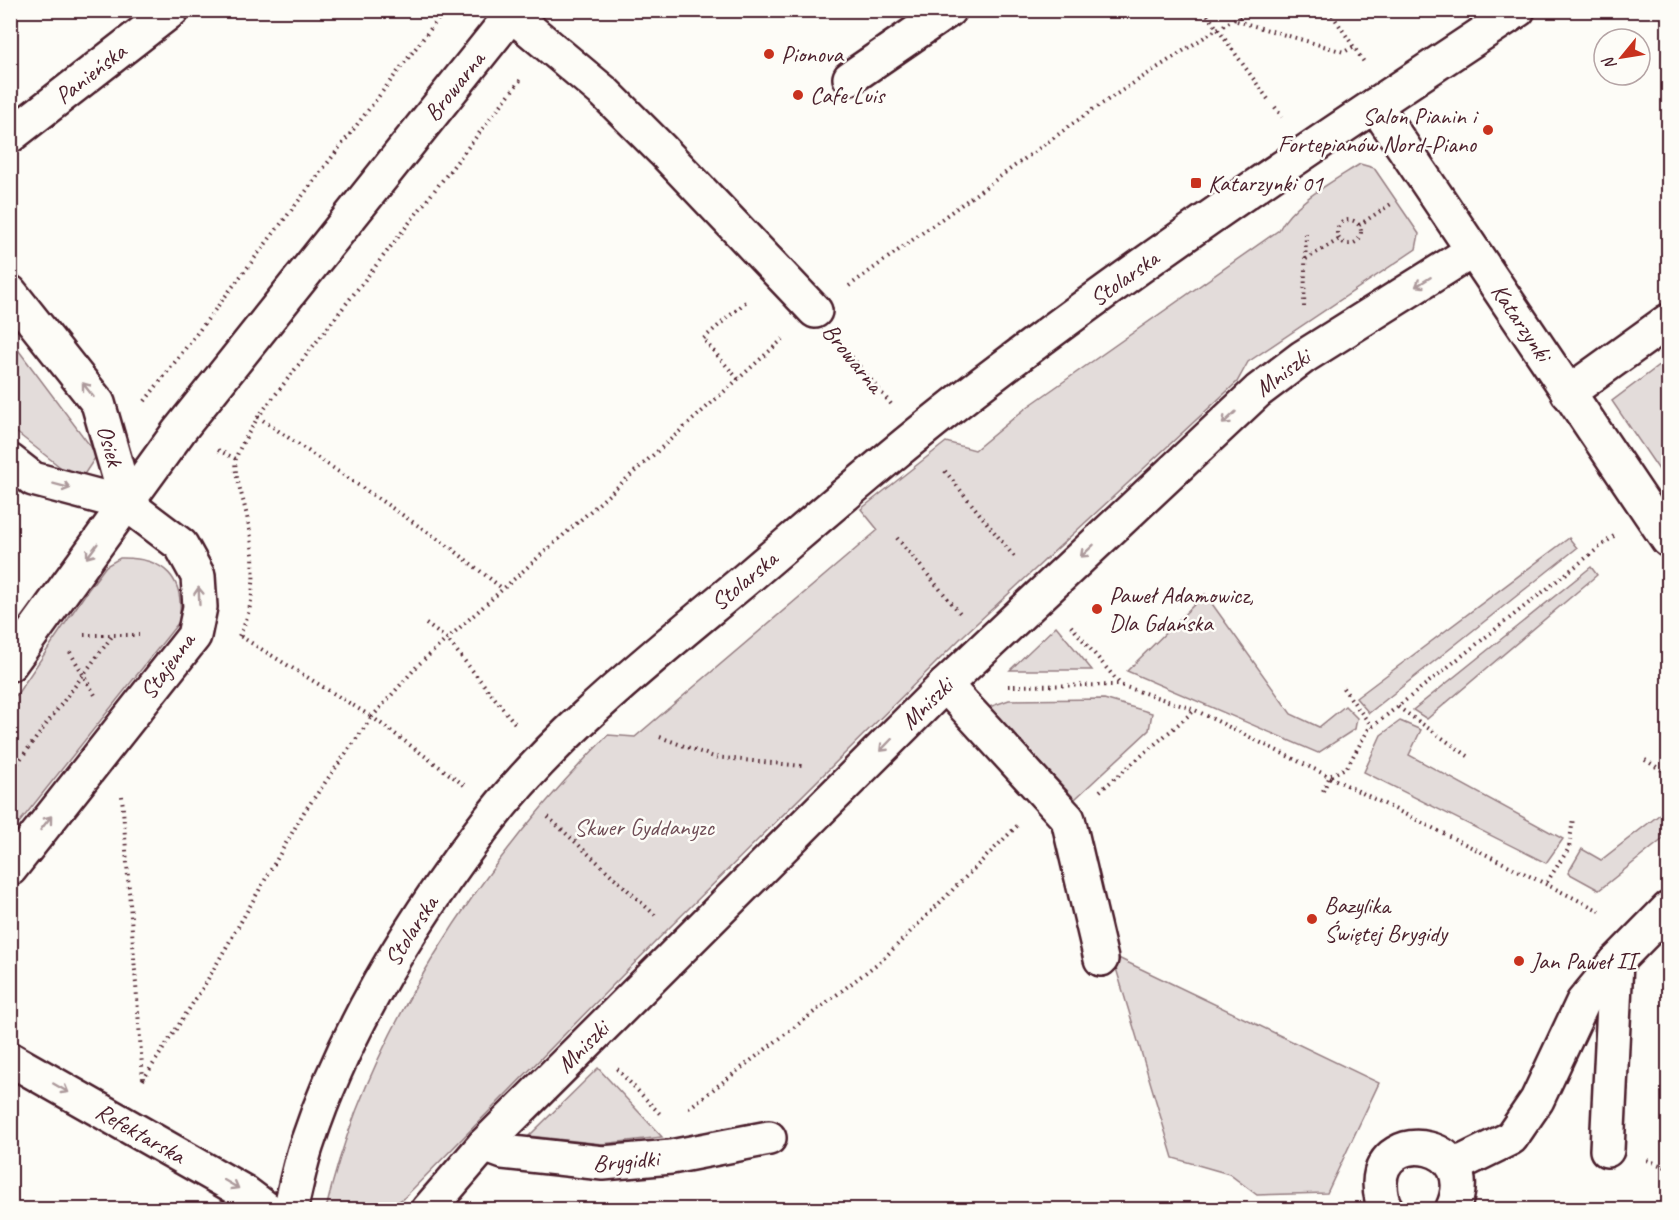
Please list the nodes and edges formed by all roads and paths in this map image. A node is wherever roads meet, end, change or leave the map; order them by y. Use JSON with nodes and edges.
{"nodes":[{"id":1,"x":171,"y":10,"type":"edge"},
{"id":2,"x":949,"y":10,"type":"edge"},
{"id":3,"x":1204,"y":10,"type":"edge"},
{"id":4,"x":1252,"y":10,"type":"edge"},
{"id":5,"x":1329,"y":10,"type":"edge"},
{"id":6,"x":1518,"y":10,"type":"edge"},
{"id":7,"x":511,"y":12,"type":"edge"},
{"id":8,"x":1236,"y":20,"type":"junction"},
{"id":9,"x":1217,"y":29,"type":"junction"},
{"id":10,"x":549,"y":46,"type":"junction"},
{"id":11,"x":1353,"y":47,"type":"junction"},
{"id":12,"x":1367,"y":68,"type":"dead end"},
{"id":13,"x":850,"y":78,"type":"dead end"},
{"id":14,"x":1270,"y":102,"type":"dead end"},
{"id":15,"x":1375,"y":105,"type":"junction"},
{"id":16,"x":10,"y":136,"type":"edge"},
{"id":17,"x":1393,"y":203,"type":"dead end"},
{"id":18,"x":1359,"y":225,"type":"junction"},
{"id":19,"x":1306,"y":233,"type":"dead end"},
{"id":20,"x":1338,"y":240,"type":"junction"},
{"id":21,"x":1472,"y":251,"type":"junction"},
{"id":22,"x":1306,"y":259,"type":"junction"},
{"id":23,"x":779,"y":273,"type":"junction"},
{"id":24,"x":10,"y":292,"type":"edge"},
{"id":25,"x":815,"y":311,"type":"junction"},
{"id":26,"x":1303,"y":315,"type":"dead end"},
{"id":27,"x":1668,"y":321,"type":"edge"},
{"id":28,"x":738,"y":379,"type":"junction"},
{"id":29,"x":1568,"y":393,"type":"junction"},
{"id":30,"x":258,"y":417,"type":"junction"},
{"id":31,"x":916,"y":435,"type":"junction"},
{"id":32,"x":10,"y":461,"type":"edge"},
{"id":33,"x":945,"y":471,"type":"dead end"},
{"id":34,"x":127,"y":504,"type":"junction"},
{"id":35,"x":897,"y":538,"type":"dead end"},
{"id":36,"x":1668,"y":540,"type":"edge"},
{"id":37,"x":1584,"y":558,"type":"dead end"},
{"id":38,"x":1022,"y":567,"type":"dead end"},
{"id":39,"x":503,"y":589,"type":"junction"},
{"id":40,"x":47,"y":611,"type":"junction"},
{"id":41,"x":965,"y":619,"type":"dead end"},
{"id":42,"x":426,"y":624,"type":"dead end"},
{"id":43,"x":1070,"y":625,"type":"dead end"},
{"id":44,"x":113,"y":635,"type":"dead end"},
{"id":45,"x":239,"y":636,"type":"junction"},
{"id":46,"x":447,"y":639,"type":"junction"},
{"id":47,"x":232,"y":645,"type":"dead end"},
{"id":48,"x":15,"y":648,"type":"edge"},
{"id":49,"x":84,"y":675,"type":"junction"},
{"id":50,"x":945,"y":685,"type":"junction"},
{"id":51,"x":1120,"y":685,"type":"junction"},
{"id":52,"x":997,"y":686,"type":"dead end"},
{"id":53,"x":1344,"y":688,"type":"dead end"},
{"id":54,"x":1398,"y":707,"type":"junction"},
{"id":55,"x":1195,"y":710,"type":"junction"},
{"id":56,"x":372,"y":717,"type":"junction"},
{"id":57,"x":1372,"y":727,"type":"junction"},
{"id":58,"x":520,"y":729,"type":"dead end"},
{"id":59,"x":660,"y":737,"type":"dead end"},
{"id":60,"x":111,"y":739,"type":"junction"},
{"id":61,"x":1468,"y":756,"type":"dead end"},
{"id":62,"x":1645,"y":760,"type":"dead end"},
{"id":63,"x":861,"y":771,"type":"junction"},
{"id":64,"x":10,"y":773,"type":"edge"},
{"id":65,"x":1668,"y":774,"type":"edge"},
{"id":66,"x":1330,"y":776,"type":"junction"},
{"id":67,"x":467,"y":787,"type":"dead end"},
{"id":68,"x":1323,"y":790,"type":"dead end"},
{"id":69,"x":1057,"y":807,"type":"junction"},
{"id":70,"x":547,"y":817,"type":"dead end"},
{"id":71,"x":1573,"y":818,"type":"dead end"},
{"id":72,"x":10,"y":869,"type":"edge"},
{"id":73,"x":1547,"y":882,"type":"junction"},
{"id":74,"x":1668,"y":909,"type":"edge"},
{"id":75,"x":1600,"y":910,"type":"dead end"},
{"id":76,"x":685,"y":944,"type":"junction"},
{"id":77,"x":1101,"y":959,"type":"dead end"},
{"id":78,"x":1616,"y":962,"type":"junction"},
{"id":79,"x":10,"y":1059,"type":"edge"},
{"id":80,"x":609,"y":1061,"type":"dead end"},
{"id":81,"x":143,"y":1080,"type":"junction"},
{"id":82,"x":144,"y":1091,"type":"dead end"},
{"id":83,"x":669,"y":1124,"type":"junction"},
{"id":84,"x":769,"y":1138,"type":"dead end"},
{"id":85,"x":484,"y":1145,"type":"junction"},
{"id":86,"x":1607,"y":1150,"type":"dead end"},
{"id":87,"x":696,"y":1152,"type":"junction"},
{"id":88,"x":1454,"y":1166,"type":"junction"},
{"id":89,"x":268,"y":1209,"type":"edge"},
{"id":90,"x":290,"y":1209,"type":"edge"},
{"id":91,"x":428,"y":1209,"type":"edge"},
{"id":92,"x":1387,"y":1209,"type":"edge"},
{"id":93,"x":1452,"y":1209,"type":"edge"}],
"edges":[{"from":1,"to":16,"type":"street","name":"Panieńska"},
{"from":2,"to":13,"type":"street"},
{"from":3,"to":9,"type":"path"},
{"from":4,"to":8,"type":"path"},
{"from":5,"to":11,"type":"path"},
{"from":6,"to":15,"type":"street","name":"Stolarska"},
{"from":7,"to":10,"type":"street","name":"Browarna"},
{"from":7,"to":34,"type":"street","name":"Browarna"},
{"from":8,"to":9,"type":"path"},
{"from":8,"to":11,"type":"path"},
{"from":9,"to":14,"type":"path"},
{"from":9,"to":25,"type":"path"},
{"from":10,"to":23,"type":"street","name":"Browarna"},
{"from":10,"to":30,"type":"path"},
{"from":11,"to":12,"type":"path"},
{"from":15,"to":21,"type":"street","name":"Katarzynki"},
{"from":15,"to":31,"type":"street","name":"Stolarska"},
{"from":17,"to":18,"type":"path"},
{"from":18,"to":20,"type":"path"},
{"from":18,"to":20,"type":"path"},
{"from":19,"to":22,"type":"path"},
{"from":20,"to":22,"type":"path"},
{"from":21,"to":29,"type":"street","name":"Katarzynki"},
{"from":21,"to":50,"type":"street","name":"Mniszki","one_way":true},
{"from":22,"to":26,"type":"path"},
{"from":23,"to":25,"type":"street","name":"Browarna"},
{"from":23,"to":28,"type":"path"},
{"from":34,"to":24,"type":"street","name":"Osiek","one_way":true},
{"from":25,"to":28,"type":"path"},
{"from":25,"to":31,"type":"path","name":"Browarna"},
{"from":27,"to":29,"type":"street"},
{"from":28,"to":39,"type":"path"},
{"from":29,"to":36,"type":"street","name":"Katarzynki"},
{"from":30,"to":39,"type":"path"},
{"from":30,"to":45,"type":"path"},
{"from":31,"to":90,"type":"street","name":"Stolarska"},
{"from":32,"to":34,"type":"street","name":"Osiek","one_way":true},
{"from":33,"to":38,"type":"path"},
{"from":34,"to":40,"type":"street","one_way":true},
{"from":60,"to":34,"type":"street","name":"Stajenna","one_way":true},
{"from":35,"to":41,"type":"path"},
{"from":37,"to":54,"type":"path"},
{"from":39,"to":46,"type":"path"},
{"from":40,"to":48,"type":"street"},
{"from":40,"to":49,"type":"path"},
{"from":42,"to":46,"type":"path"},
{"from":43,"to":51,"type":"path"},
{"from":44,"to":49,"type":"path"},
{"from":45,"to":47,"type":"path"},
{"from":45,"to":56,"type":"path"},
{"from":46,"to":56,"type":"path"},
{"from":46,"to":58,"type":"path"},
{"from":49,"to":60,"type":"path"},
{"from":49,"to":64,"type":"path"},
{"from":50,"to":63,"type":"street","name":"Mniszki","one_way":true},
{"from":50,"to":69,"type":"street"},
{"from":51,"to":52,"type":"path"},
{"from":51,"to":55,"type":"path"},
{"from":53,"to":57,"type":"path"},
{"from":54,"to":57,"type":"path"},
{"from":54,"to":61,"type":"path"},
{"from":55,"to":66,"type":"path"},
{"from":55,"to":69,"type":"path"},
{"from":56,"to":67,"type":"path"},
{"from":56,"to":81,"type":"path"},
{"from":57,"to":66,"type":"path"},
{"from":59,"to":63,"type":"path"},
{"from":72,"to":60,"type":"street","name":"Stajenna","one_way":true},
{"from":60,"to":81,"type":"path"},
{"from":62,"to":65,"type":"path"},
{"from":63,"to":76,"type":"street","name":"Mniszki"},
{"from":66,"to":68,"type":"path"},
{"from":66,"to":73,"type":"path"},
{"from":69,"to":77,"type":"street"},
{"from":69,"to":83,"type":"path"},
{"from":70,"to":76,"type":"path"},
{"from":71,"to":73,"type":"path"},
{"from":73,"to":75,"type":"path"},
{"from":74,"to":78,"type":"street"},
{"from":76,"to":85,"type":"street","name":"Mniszki"},
{"from":78,"to":86,"type":"street"},
{"from":78,"to":88,"type":"street"},
{"from":79,"to":89,"type":"street","name":"Refektarska","one_way":true},
{"from":80,"to":83,"type":"path"},
{"from":81,"to":82,"type":"path"},
{"from":83,"to":87,"type":"path"},
{"from":84,"to":87,"type":"street","name":"Brygidki"},
{"from":85,"to":87,"type":"street","name":"Brygidki"},
{"from":85,"to":91,"type":"street","name":"Mniszki"},
{"from":88,"to":92,"type":"street"},
{"from":88,"to":93,"type":"street"}]}
